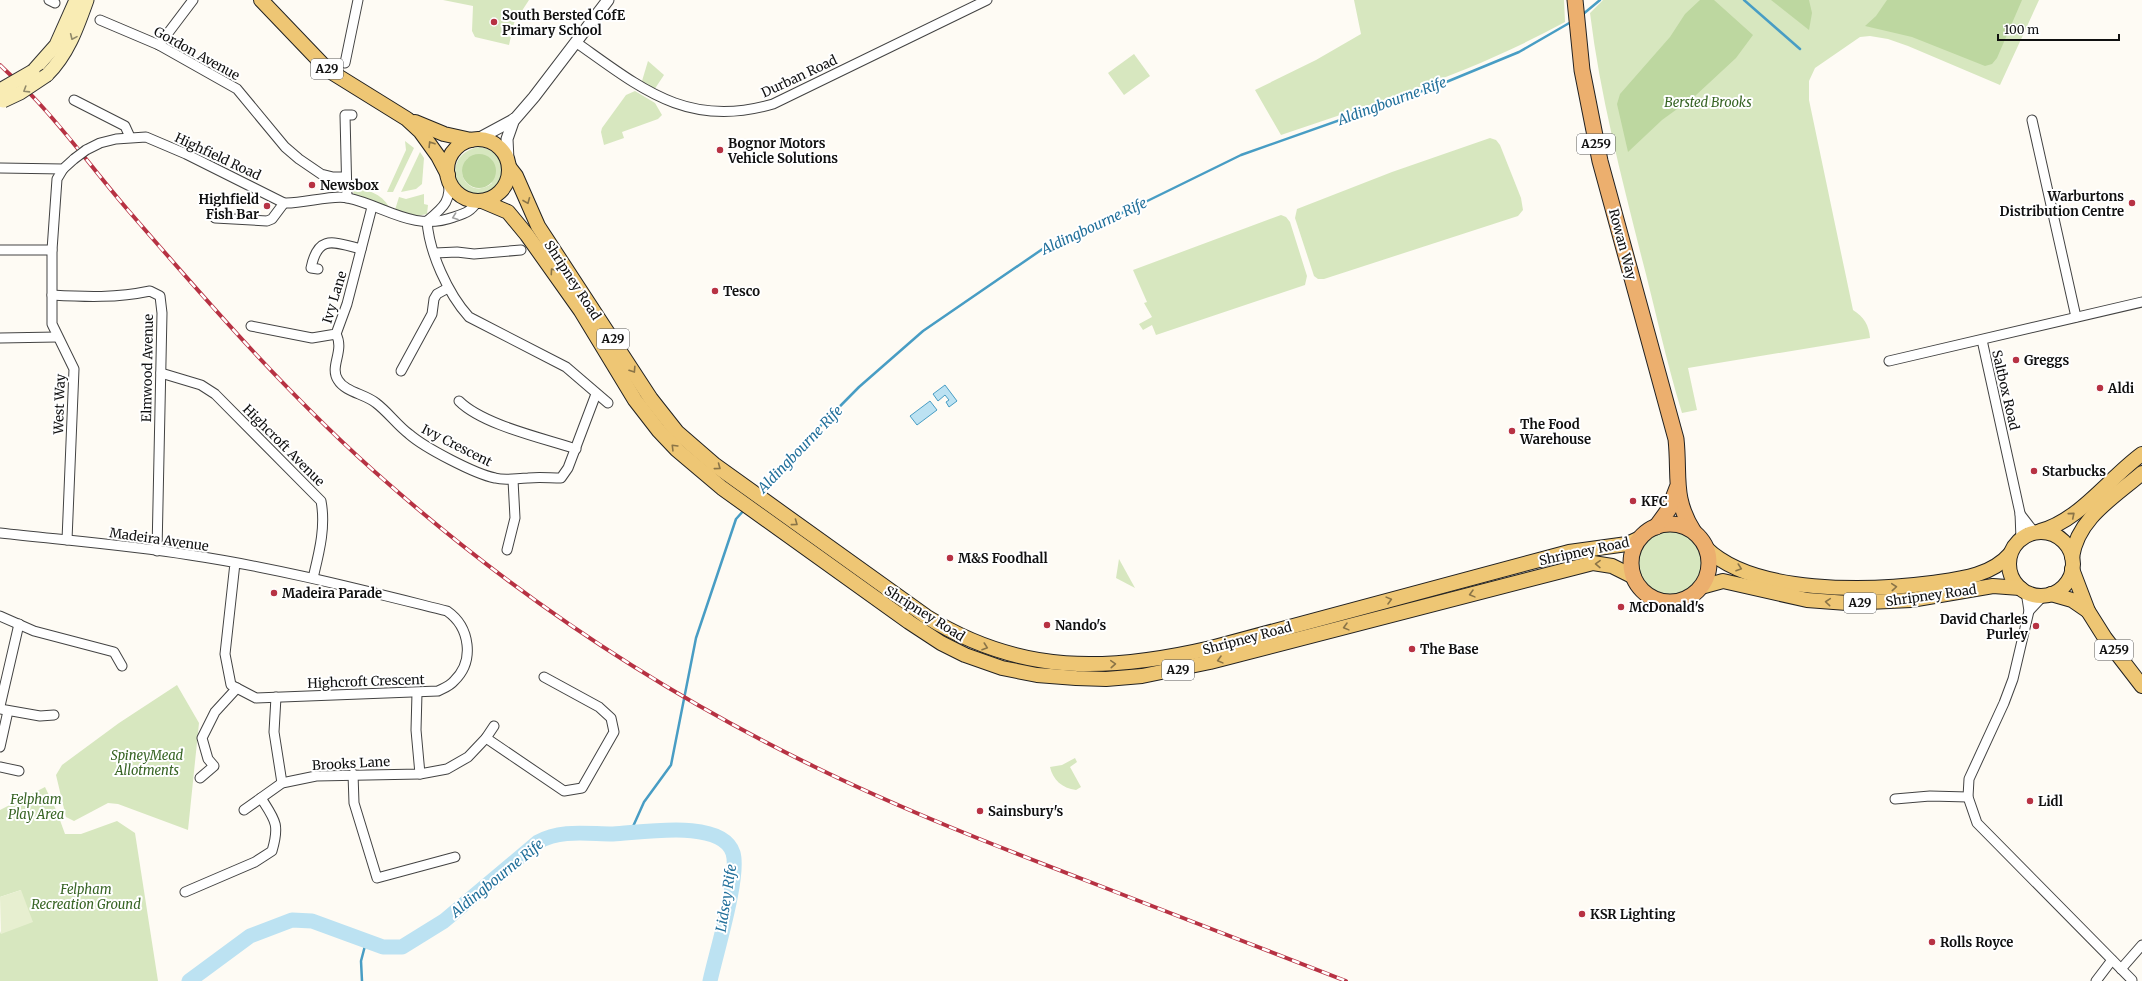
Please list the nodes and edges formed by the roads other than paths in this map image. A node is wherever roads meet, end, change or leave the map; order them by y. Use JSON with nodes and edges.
{"nodes":[{"id":1,"x":76,"y":0,"type":"edge"},
{"id":2,"x":87,"y":0,"type":"edge"},
{"id":3,"x":193,"y":0,"type":"edge"},
{"id":4,"x":261,"y":0,"type":"edge"},
{"id":5,"x":358,"y":0,"type":"edge"},
{"id":6,"x":608,"y":0,"type":"edge"},
{"id":7,"x":987,"y":0,"type":"edge"},
{"id":8,"x":1575,"y":0,"type":"edge"},
{"id":9,"x":100,"y":20,"type":"dead end"},
{"id":10,"x":577,"y":43,"type":"junction"},
{"id":11,"x":159,"y":45,"type":"junction"},
{"id":12,"x":345,"y":63,"type":"dead end"},
{"id":13,"x":1,"y":98,"type":"edge"},
{"id":14,"x":74,"y":100,"type":"dead end"},
{"id":15,"x":352,"y":116,"type":"dead end"},
{"id":16,"x":407,"y":119,"type":"junction"},
{"id":17,"x":514,"y":119,"type":"junction"},
{"id":18,"x":2032,"y":120,"type":"dead end"},
{"id":19,"x":130,"y":137,"type":"junction"},
{"id":20,"x":474,"y":140,"type":"junction"},
{"id":21,"x":508,"y":164,"type":"junction"},
{"id":22,"x":0,"y":168,"type":"edge"},
{"id":23,"x":63,"y":169,"type":"junction"},
{"id":24,"x":448,"y":176,"type":"junction"},
{"id":25,"x":346,"y":177,"type":"junction"},
{"id":26,"x":348,"y":198,"type":"junction"},
{"id":27,"x":480,"y":201,"type":"junction"},
{"id":28,"x":284,"y":203,"type":"junction"},
{"id":29,"x":372,"y":207,"type":"junction"},
{"id":30,"x":215,"y":218,"type":"dead end"},
{"id":31,"x":427,"y":221,"type":"junction"},
{"id":32,"x":361,"y":249,"type":"junction"},
{"id":33,"x":0,"y":250,"type":"edge"},
{"id":34,"x":52,"y":250,"type":"junction"},
{"id":35,"x":521,"y":250,"type":"dead end"},
{"id":36,"x":435,"y":253,"type":"junction"},
{"id":37,"x":318,"y":269,"type":"dead end"},
{"id":38,"x":448,"y":288,"type":"junction"},
{"id":39,"x":52,"y":295,"type":"junction"},
{"id":40,"x":2142,"y":302,"type":"edge"},
{"id":41,"x":2076,"y":317,"type":"junction"},
{"id":42,"x":251,"y":326,"type":"dead end"},
{"id":43,"x":336,"y":334,"type":"junction"},
{"id":44,"x":57,"y":337,"type":"junction"},
{"id":45,"x":0,"y":338,"type":"edge"},
{"id":46,"x":1982,"y":340,"type":"junction"},
{"id":47,"x":1889,"y":361,"type":"dead end"},
{"id":48,"x":401,"y":371,"type":"dead end"},
{"id":49,"x":161,"y":373,"type":"junction"},
{"id":50,"x":596,"y":394,"type":"junction"},
{"id":51,"x":459,"y":401,"type":"dead end"},
{"id":52,"x":608,"y":403,"type":"dead end"},
{"id":53,"x":576,"y":449,"type":"junction"},
{"id":54,"x":2142,"y":454,"type":"edge"},
{"id":55,"x":2142,"y":473,"type":"edge"},
{"id":56,"x":513,"y":480,"type":"junction"},
{"id":57,"x":1678,"y":487,"type":"junction"},
{"id":58,"x":2020,"y":513,"type":"junction"},
{"id":59,"x":1656,"y":526,"type":"junction"},
{"id":60,"x":1694,"y":532,"type":"junction"},
{"id":61,"x":2036,"y":532,"type":"junction"},
{"id":62,"x":0,"y":533,"type":"edge"},
{"id":63,"x":1640,"y":538,"type":"junction"},
{"id":64,"x":2021,"y":539,"type":"junction"},
{"id":65,"x":67,"y":540,"type":"junction"},
{"id":66,"x":1706,"y":548,"type":"junction"},
{"id":67,"x":507,"y":550,"type":"dead end"},
{"id":68,"x":157,"y":551,"type":"junction"},
{"id":69,"x":2010,"y":554,"type":"junction"},
{"id":70,"x":235,"y":563,"type":"junction"},
{"id":71,"x":2072,"y":563,"type":"junction"},
{"id":72,"x":1634,"y":577,"type":"junction"},
{"id":73,"x":313,"y":578,"type":"junction"},
{"id":74,"x":1701,"y":587,"type":"junction"},
{"id":75,"x":2023,"y":590,"type":"junction"},
{"id":76,"x":2048,"y":595,"type":"junction"},
{"id":77,"x":2029,"y":611,"type":"junction"},
{"id":78,"x":2088,"y":611,"type":"junction"},
{"id":79,"x":0,"y":616,"type":"edge"},
{"id":80,"x":19,"y":624,"type":"junction"},
{"id":81,"x":122,"y":666,"type":"dead end"},
{"id":82,"x":544,"y":677,"type":"dead end"},
{"id":83,"x":2142,"y":686,"type":"edge"},
{"id":84,"x":237,"y":688,"type":"junction"},
{"id":85,"x":417,"y":693,"type":"junction"},
{"id":86,"x":276,"y":697,"type":"junction"},
{"id":87,"x":3,"y":709,"type":"edge"},
{"id":88,"x":54,"y":715,"type":"dead end"},
{"id":89,"x":494,"y":726,"type":"dead end"},
{"id":90,"x":486,"y":738,"type":"junction"},
{"id":91,"x":0,"y":747,"type":"edge"},
{"id":92,"x":0,"y":767,"type":"edge"},
{"id":93,"x":19,"y":771,"type":"dead end"},
{"id":94,"x":353,"y":774,"type":"junction"},
{"id":95,"x":420,"y":774,"type":"junction"},
{"id":96,"x":200,"y":778,"type":"dead end"},
{"id":97,"x":282,"y":783,"type":"junction"},
{"id":98,"x":1968,"y":797,"type":"junction"},
{"id":99,"x":261,"y":798,"type":"junction"},
{"id":100,"x":1895,"y":799,"type":"dead end"},
{"id":101,"x":244,"y":810,"type":"dead end"},
{"id":102,"x":455,"y":857,"type":"dead end"},
{"id":103,"x":185,"y":892,"type":"dead end"},
{"id":104,"x":2142,"y":944,"type":"edge"},
{"id":105,"x":2112,"y":960,"type":"junction"},
{"id":106,"x":2121,"y":969,"type":"junction"},
{"id":107,"x":2132,"y":980,"type":"edge"},
{"id":108,"x":2096,"y":981,"type":"edge"}],
"edges":[{"from":1,"to":13,"type":"main road","bridge":true},
{"from":2,"to":13,"type":"main road","one_way":true,"bridge":true},
{"from":3,"to":11,"type":"street"},
{"from":4,"to":16,"type":"main road","name":"Shripney Road","number":"A29"},
{"from":5,"to":12,"type":"street"},
{"from":6,"to":10,"type":"street"},
{"from":7,"to":10,"type":"street","name":"Durban Road"},
{"from":8,"to":57,"type":"highway","name":"Rowan Way","number":"A259"},
{"from":9,"to":11,"type":"street","name":"Gordon Avenue"},
{"from":10,"to":17,"type":"street"},
{"from":11,"to":25,"type":"street","name":"Gordon Avenue"},
{"from":14,"to":19,"type":"street"},
{"from":15,"to":25,"type":"street"},
{"from":16,"to":20,"type":"main road","name":"Shripney Road","number":"A29"},
{"from":24,"to":16,"type":"main road","name":"Shripney Road","number":"A29","one_way":true},
{"from":17,"to":20,"type":"street"},
{"from":17,"to":21,"type":"street"},
{"from":18,"to":41,"type":"street"},
{"from":19,"to":23,"type":"street","name":"Highfield Road","bridge":true},
{"from":19,"to":28,"type":"street","name":"Highfield Road"},
{"from":20,"to":21,"type":"main road","name":"Shripney Road"},
{"from":20,"to":24,"type":"main road"},
{"from":21,"to":27,"type":"main road"},
{"from":21,"to":63,"type":"main road","name":"Shripney Road","number":"A29","one_way":true},
{"from":22,"to":23,"type":"street"},
{"from":23,"to":34,"type":"street","name":"West Way"},
{"from":24,"to":27,"type":"main road","name":"Shripney Road"},
{"from":24,"to":31,"type":"street"},
{"from":25,"to":26,"type":"street"},
{"from":26,"to":28,"type":"street","name":"Highfield Road"},
{"from":26,"to":29,"type":"street","name":"Highfield Road"},
{"from":27,"to":31,"type":"street","name":"Highfield Road","one_way":true},
{"from":72,"to":27,"type":"main road","name":"Shripney Road","number":"A29","one_way":true},
{"from":28,"to":30,"type":"street"},
{"from":29,"to":31,"type":"street","name":"Highfield Road"},
{"from":29,"to":32,"type":"street","name":"Ivy Lane"},
{"from":31,"to":36,"type":"street"},
{"from":32,"to":37,"type":"street"},
{"from":32,"to":43,"type":"street","name":"Ivy Lane"},
{"from":33,"to":34,"type":"street"},
{"from":34,"to":39,"type":"street","name":"West Way"},
{"from":35,"to":36,"type":"street"},
{"from":36,"to":38,"type":"street"},
{"from":38,"to":48,"type":"street"},
{"from":38,"to":50,"type":"street"},
{"from":39,"to":44,"type":"street","name":"West Way"},
{"from":39,"to":49,"type":"street","name":"Elmwood Avenue"},
{"from":40,"to":41,"type":"street","name":"Saltbox Road"},
{"from":41,"to":46,"type":"street","name":"Saltbox Road"},
{"from":42,"to":43,"type":"street","name":"Ivy Lane"},
{"from":43,"to":56,"type":"street","name":"Ivy Crescent"},
{"from":44,"to":45,"type":"street"},
{"from":44,"to":65,"type":"street","name":"West Way"},
{"from":46,"to":47,"type":"street"},
{"from":46,"to":58,"type":"street","name":"Saltbox Road"},
{"from":49,"to":68,"type":"street","name":"Elmwood Avenue"},
{"from":49,"to":73,"type":"street","name":"Highcroft Avenue"},
{"from":50,"to":52,"type":"street"},
{"from":50,"to":53,"type":"street"},
{"from":51,"to":53,"type":"street"},
{"from":53,"to":56,"type":"street","name":"Ivy Crescent"},
{"from":61,"to":54,"type":"main road","one_way":true},
{"from":55,"to":71,"type":"main road"},
{"from":56,"to":67,"type":"street"},
{"from":57,"to":59,"type":"highway","name":"Rowan Way","number":"A259"},
{"from":57,"to":60,"type":"highway","name":"Rowan Way","number":"A259"},
{"from":58,"to":61,"type":"street","name":"Saltbox Road"},
{"from":58,"to":64,"type":"street","name":"Saltbox Road"},
{"from":59,"to":60,"type":"highway"},
{"from":59,"to":63,"type":"highway"},
{"from":60,"to":66,"type":"highway"},
{"from":61,"to":64,"type":"main road"},
{"from":61,"to":71,"type":"main road"},
{"from":62,"to":65,"type":"street","name":"Madeira Avenue"},
{"from":63,"to":72,"type":"highway"},
{"from":64,"to":69,"type":"main road"},
{"from":65,"to":68,"type":"street","name":"Madeira Avenue"},
{"from":66,"to":69,"type":"main road","name":"Shripney Road","number":"A29","one_way":true},
{"from":66,"to":74,"type":"highway"},
{"from":68,"to":70,"type":"street","name":"Madeira Avenue"},
{"from":69,"to":75,"type":"main road"},
{"from":70,"to":73,"type":"street","name":"Madeira Avenue"},
{"from":70,"to":84,"type":"street"},
{"from":71,"to":76,"type":"main road"},
{"from":71,"to":78,"type":"main road","number":"A259"},
{"from":72,"to":74,"type":"highway"},
{"from":73,"to":85,"type":"street","name":"Highcroft Crescent"},
{"from":75,"to":74,"type":"main road","name":"Shripney Road","number":"A29","one_way":true},
{"from":75,"to":76,"type":"main road"},
{"from":75,"to":77,"type":"street"},
{"from":76,"to":77,"type":"street"},
{"from":76,"to":78,"type":"main road","number":"A259"},
{"from":77,"to":98,"type":"street"},
{"from":78,"to":83,"type":"main road","number":"A259"},
{"from":79,"to":80,"type":"street"},
{"from":80,"to":81,"type":"street"},
{"from":80,"to":87,"type":"street"},
{"from":82,"to":90,"type":"street"},
{"from":84,"to":86,"type":"street","name":"Highcroft Crescent"},
{"from":84,"to":96,"type":"street"},
{"from":85,"to":86,"type":"street","name":"Highcroft Crescent"},
{"from":85,"to":95,"type":"street"},
{"from":86,"to":97,"type":"street"},
{"from":87,"to":88,"type":"street"},
{"from":87,"to":91,"type":"street"},
{"from":89,"to":90,"type":"street","name":"Brooks Lane"},
{"from":90,"to":95,"type":"street","name":"Brooks Lane"},
{"from":92,"to":93,"type":"street"},
{"from":94,"to":95,"type":"street","name":"Brooks Lane"},
{"from":94,"to":97,"type":"street","name":"Brooks Lane"},
{"from":94,"to":102,"type":"street"},
{"from":97,"to":99,"type":"street","name":"Brooks Lane"},
{"from":98,"to":100,"type":"street"},
{"from":98,"to":105,"type":"street"},
{"from":99,"to":101,"type":"street","name":"Brooks Lane"},
{"from":99,"to":103,"type":"street"},
{"from":104,"to":106,"type":"street"},
{"from":105,"to":106,"type":"street"},
{"from":105,"to":108,"type":"street"},
{"from":106,"to":107,"type":"street"}]}
